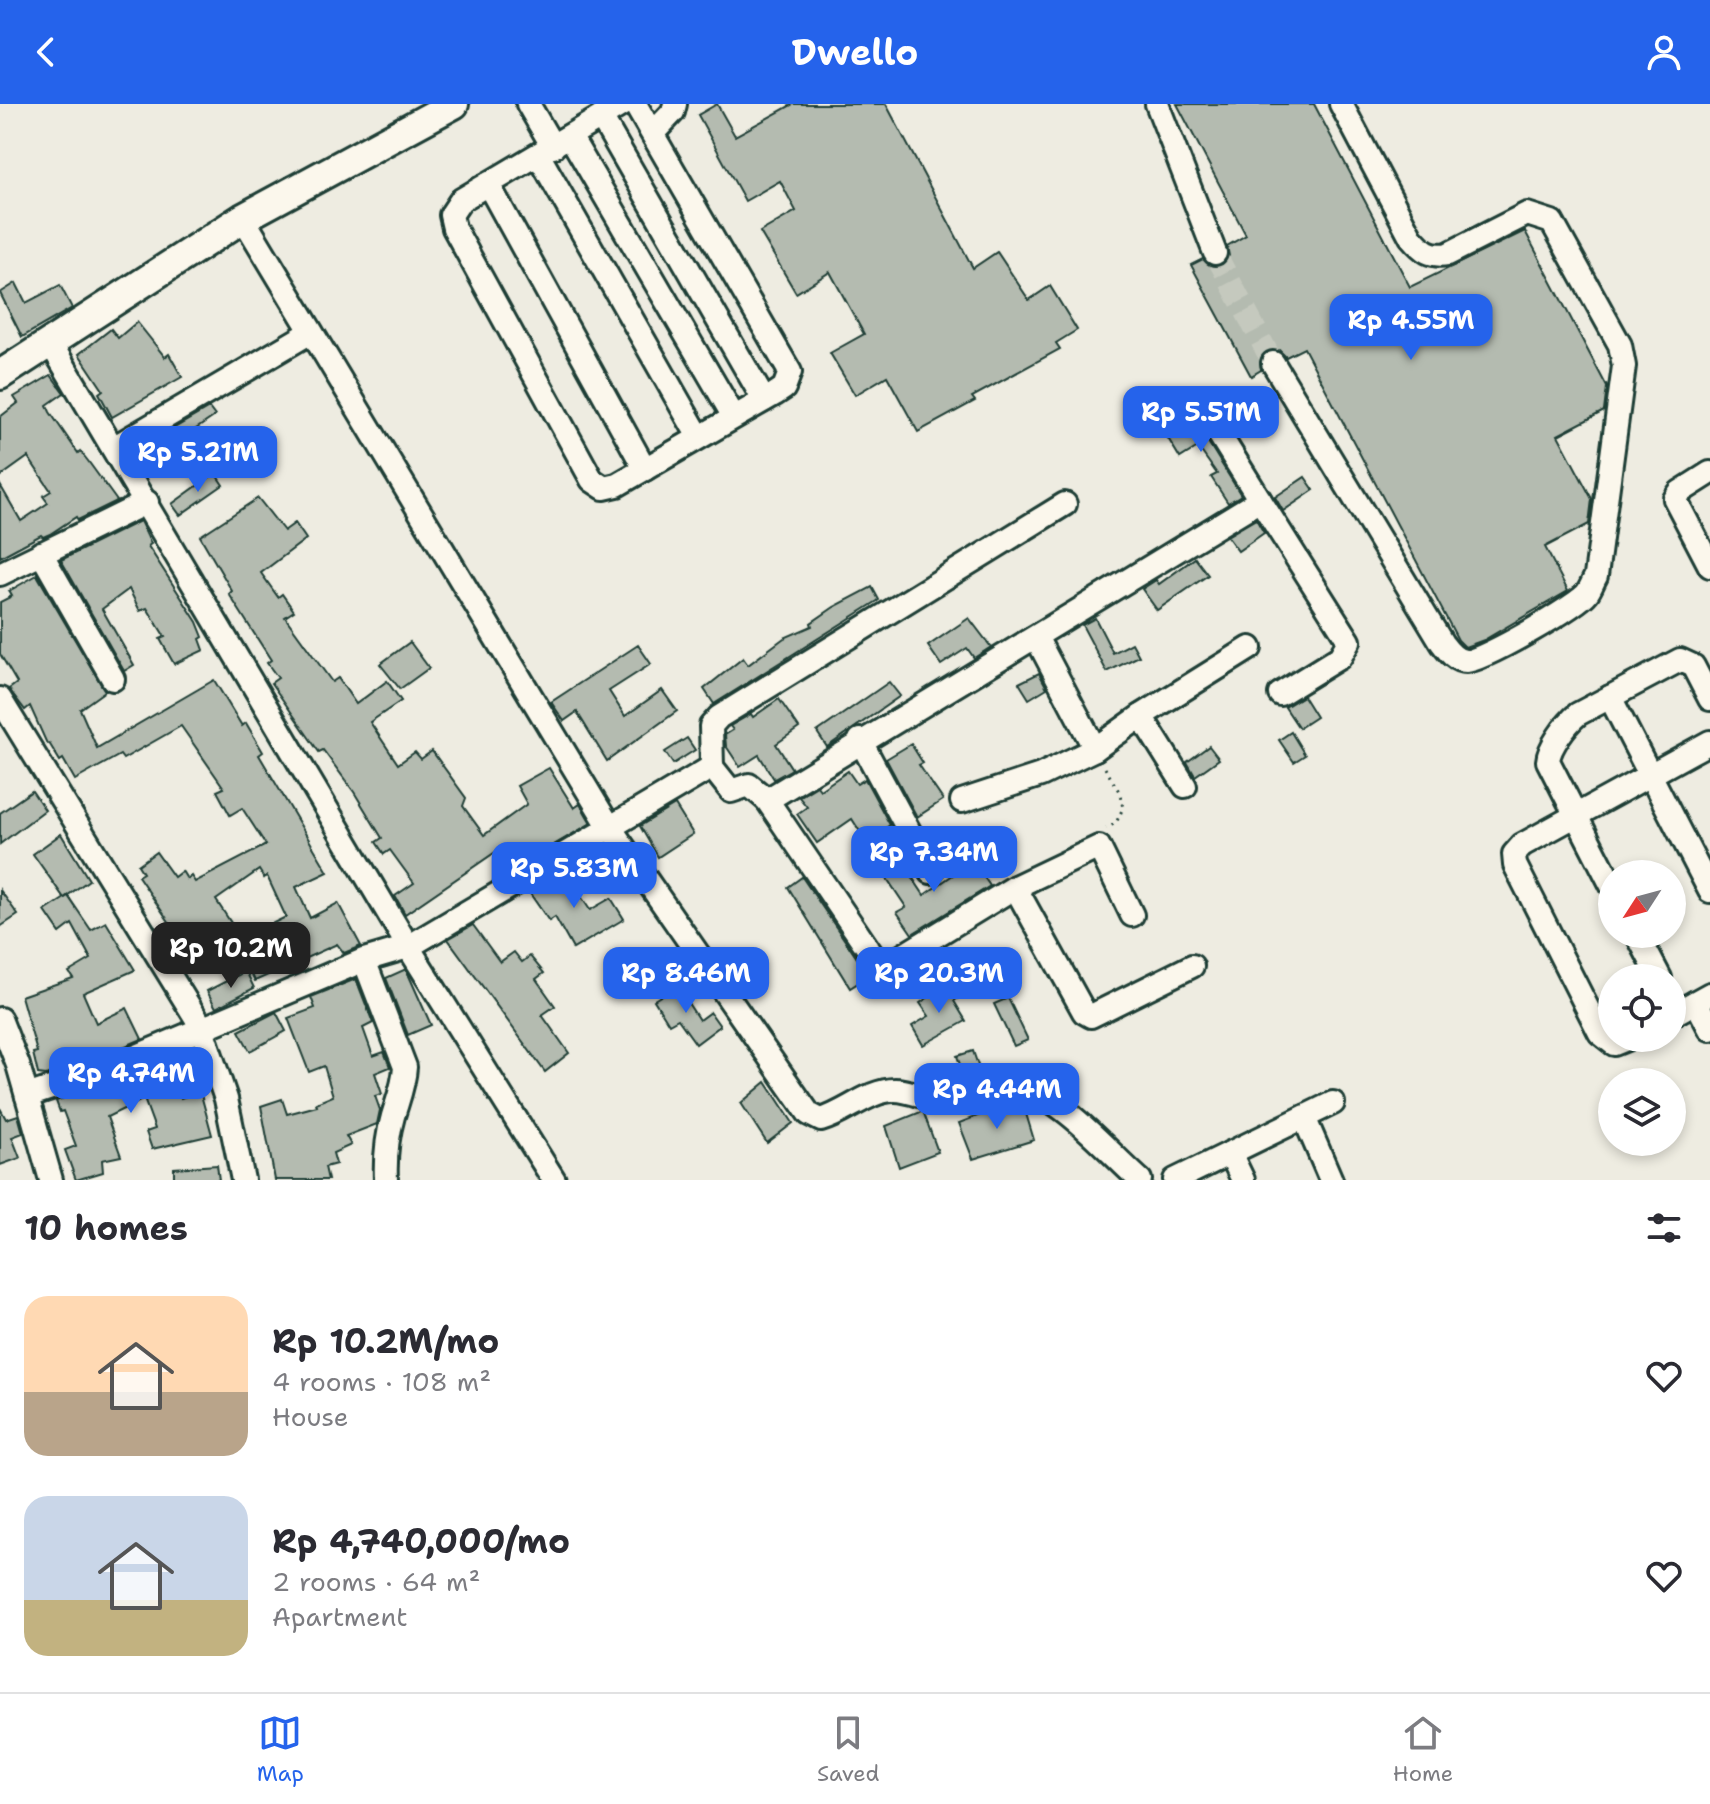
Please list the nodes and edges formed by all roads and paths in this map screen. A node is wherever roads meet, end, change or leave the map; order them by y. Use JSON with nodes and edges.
{"nodes":[{"id":1,"x":454,"y":104,"type":"edge"},
{"id":2,"x":528,"y":104,"type":"edge"},
{"id":3,"x":623,"y":104,"type":"edge"},
{"id":4,"x":635,"y":104,"type":"edge"},
{"id":5,"x":675,"y":104,"type":"edge"},
{"id":6,"x":1157,"y":104,"type":"edge"},
{"id":7,"x":1341,"y":104,"type":"edge"},
{"id":8,"x":601,"y":117,"type":"junction"},
{"id":9,"x":654,"y":132,"type":"junction"},
{"id":10,"x":554,"y":146,"type":"junction"},
{"id":11,"x":488,"y":184,"type":"junction"},
{"id":12,"x":243,"y":218,"type":"junction"},
{"id":13,"x":1215,"y":253,"type":"tunnel mouth"},
{"id":14,"x":311,"y":332,"type":"junction"},
{"id":15,"x":51,"y":344,"type":"junction"},
{"id":16,"x":1273,"y":363,"type":"tunnel mouth"},
{"id":17,"x":0,"y":375,"type":"edge"},
{"id":18,"x":764,"y":400,"type":"junction"},
{"id":19,"x":1198,"y":400,"type":"dead end"},
{"id":20,"x":734,"y":417,"type":"junction"},
{"id":21,"x":699,"y":437,"type":"junction"},
{"id":22,"x":113,"y":448,"type":"junction"},
{"id":23,"x":645,"y":469,"type":"junction"},
{"id":24,"x":1710,"y":473,"type":"edge"},
{"id":25,"x":1260,"y":500,"type":"junction"},
{"id":26,"x":147,"y":502,"type":"junction"},
{"id":27,"x":1065,"y":504,"type":"dead end"},
{"id":28,"x":41,"y":553,"type":"junction"},
{"id":29,"x":1710,"y":566,"type":"edge"},
{"id":30,"x":0,"y":574,"type":"edge"},
{"id":31,"x":1036,"y":637,"type":"junction"},
{"id":32,"x":1250,"y":648,"type":"dead end"},
{"id":33,"x":113,"y":679,"type":"dead end"},
{"id":34,"x":1708,"y":690,"type":"edge"},
{"id":35,"x":1280,"y":694,"type":"dead end"},
{"id":36,"x":1610,"y":697,"type":"junction"},
{"id":37,"x":0,"y":699,"type":"edge"},
{"id":38,"x":1141,"y":716,"type":"junction"},
{"id":39,"x":860,"y":740,"type":"junction"},
{"id":40,"x":1710,"y":742,"type":"edge"},
{"id":41,"x":1095,"y":749,"type":"junction"},
{"id":42,"x":712,"y":767,"type":"junction"},
{"id":43,"x":1650,"y":775,"type":"junction"},
{"id":44,"x":1185,"y":786,"type":"dead end"},
{"id":45,"x":767,"y":800,"type":"junction"},
{"id":46,"x":962,"y":801,"type":"dead end"},
{"id":47,"x":1575,"y":815,"type":"junction"},
{"id":48,"x":609,"y":826,"type":"junction"},
{"id":49,"x":1099,"y":847,"type":"junction"},
{"id":50,"x":1598,"y":860,"type":"edge"},
{"id":51,"x":931,"y":872,"type":"dead end"},
{"id":52,"x":1015,"y":887,"type":"junction"},
{"id":53,"x":1710,"y":891,"type":"edge"},
{"id":54,"x":1132,"y":915,"type":"dead end"},
{"id":55,"x":408,"y":947,"type":"junction"},
{"id":56,"x":364,"y":960,"type":"junction"},
{"id":57,"x":1192,"y":966,"type":"dead end"},
{"id":58,"x":1686,"y":1006,"type":"edge"},
{"id":59,"x":0,"y":1019,"type":"edge"},
{"id":60,"x":201,"y":1026,"type":"junction"},
{"id":61,"x":1598,"y":1029,"type":"edge"},
{"id":62,"x":1710,"y":1029,"type":"edge"},
{"id":63,"x":27,"y":1096,"type":"junction"},
{"id":64,"x":1333,"y":1103,"type":"dead end"},
{"id":65,"x":1304,"y":1117,"type":"junction"},
{"id":66,"x":1230,"y":1153,"type":"junction"},
{"id":67,"x":51,"y":1180,"type":"edge"},
{"id":68,"x":243,"y":1180,"type":"edge"},
{"id":69,"x":386,"y":1180,"type":"edge"},
{"id":70,"x":554,"y":1180,"type":"edge"},
{"id":71,"x":1140,"y":1180,"type":"edge"},
{"id":72,"x":1175,"y":1180,"type":"edge"},
{"id":73,"x":1243,"y":1180,"type":"edge"},
{"id":74,"x":1331,"y":1180,"type":"edge"}],
"edges":[{"from":1,"to":12,"type":"main road"},
{"from":2,"to":10,"type":"street"},
{"from":3,"to":8,"type":"street"},
{"from":4,"to":9,"type":"street"},
{"from":5,"to":9,"type":"street"},
{"from":6,"to":13,"type":"street"},
{"from":7,"to":16,"type":"street"},
{"from":8,"to":10,"type":"street"},
{"from":8,"to":18,"type":"street"},
{"from":9,"to":18,"type":"street"},
{"from":10,"to":11,"type":"street"},
{"from":10,"to":20,"type":"street"},
{"from":10,"to":21,"type":"street"},
{"from":11,"to":23,"type":"street"},
{"from":11,"to":23,"type":"street"},
{"from":12,"to":14,"type":"street"},
{"from":12,"to":15,"type":"main road"},
{"from":14,"to":22,"type":"street"},
{"from":14,"to":48,"type":"street"},
{"from":15,"to":17,"type":"main road"},
{"from":15,"to":22,"type":"street"},
{"from":18,"to":20,"type":"street"},
{"from":19,"to":25,"type":"street"},
{"from":20,"to":21,"type":"street"},
{"from":21,"to":23,"type":"street"},
{"from":22,"to":26,"type":"street"},
{"from":24,"to":29,"type":"street"},
{"from":25,"to":31,"type":"street"},
{"from":25,"to":35,"type":"street"},
{"from":26,"to":28,"type":"street"},
{"from":26,"to":55,"type":"street"},
{"from":27,"to":42,"type":"street"},
{"from":28,"to":30,"type":"street"},
{"from":28,"to":33,"type":"street"},
{"from":31,"to":39,"type":"street"},
{"from":31,"to":41,"type":"street"},
{"from":32,"to":38,"type":"street"},
{"from":34,"to":36,"type":"street"},
{"from":36,"to":43,"type":"street"},
{"from":36,"to":47,"type":"street"},
{"from":37,"to":60,"type":"street"},
{"from":38,"to":41,"type":"street"},
{"from":38,"to":44,"type":"street"},
{"from":39,"to":45,"type":"street"},
{"from":39,"to":51,"type":"street"},
{"from":40,"to":43,"type":"street"},
{"from":41,"to":46,"type":"street"},
{"from":41,"to":49,"type":"path"},
{"from":42,"to":45,"type":"street"},
{"from":42,"to":48,"type":"street"},
{"from":43,"to":47,"type":"street"},
{"from":43,"to":53,"type":"street"},
{"from":45,"to":52,"type":"street"},
{"from":47,"to":50,"type":"street"},
{"from":47,"to":61,"type":"street"},
{"from":48,"to":55,"type":"street"},
{"from":48,"to":71,"type":"street"},
{"from":49,"to":52,"type":"street"},
{"from":49,"to":54,"type":"street"},
{"from":52,"to":57,"type":"street"},
{"from":55,"to":56,"type":"street"},
{"from":55,"to":70,"type":"street"},
{"from":56,"to":60,"type":"street"},
{"from":56,"to":69,"type":"street"},
{"from":58,"to":62,"type":"street"},
{"from":59,"to":63,"type":"street"},
{"from":60,"to":63,"type":"street"},
{"from":60,"to":68,"type":"street"},
{"from":63,"to":67,"type":"street"},
{"from":64,"to":65,"type":"street"},
{"from":65,"to":66,"type":"street"},
{"from":65,"to":74,"type":"street"},
{"from":66,"to":72,"type":"street"},
{"from":66,"to":73,"type":"street"}]}
